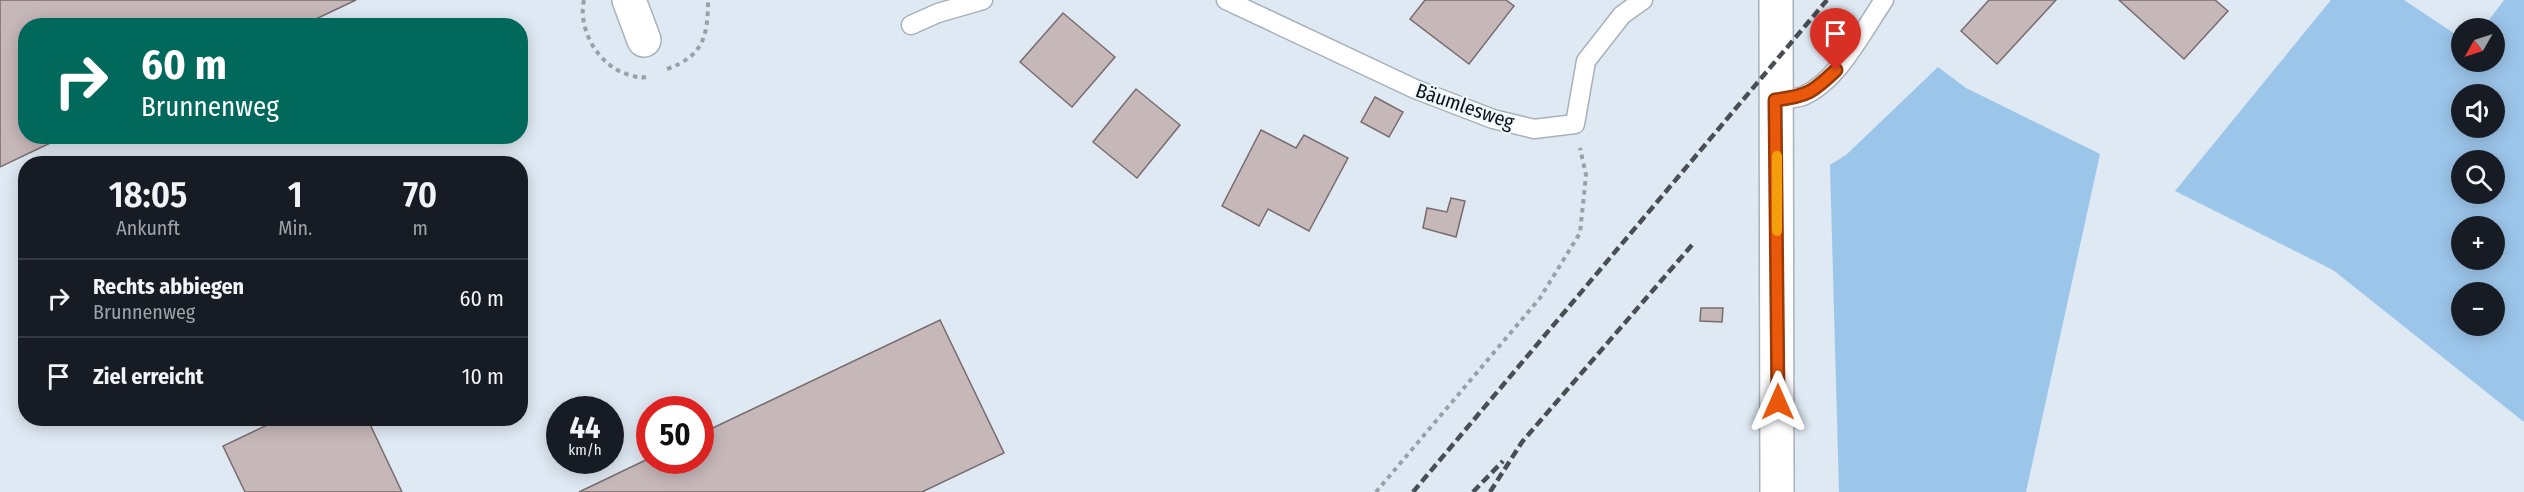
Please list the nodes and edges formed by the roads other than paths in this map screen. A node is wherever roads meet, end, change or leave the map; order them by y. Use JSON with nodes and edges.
{"nodes":[{"id":1,"x":629,"y":0,"type":"edge"},
{"id":2,"x":983,"y":0,"type":"edge"},
{"id":3,"x":1226,"y":0,"type":"edge"},
{"id":4,"x":1643,"y":0,"type":"edge"},
{"id":5,"x":1776,"y":0,"type":"edge"},
{"id":6,"x":1884,"y":0,"type":"edge"},
{"id":7,"x":911,"y":25,"type":"dead end"},
{"id":8,"x":644,"y":40,"type":"dead end"},
{"id":9,"x":1775,"y":100,"type":"junction"},
{"id":10,"x":1777,"y":492,"type":"edge"}],
"edges":[{"from":1,"to":8,"type":"main road"},
{"from":2,"to":7,"type":"lane"},
{"from":3,"to":4,"type":"lane","name":"Bäumlesweg"},
{"from":5,"to":9,"type":"main road"},
{"from":6,"to":9,"type":"lane"},
{"from":9,"to":10,"type":"main road"}]}
